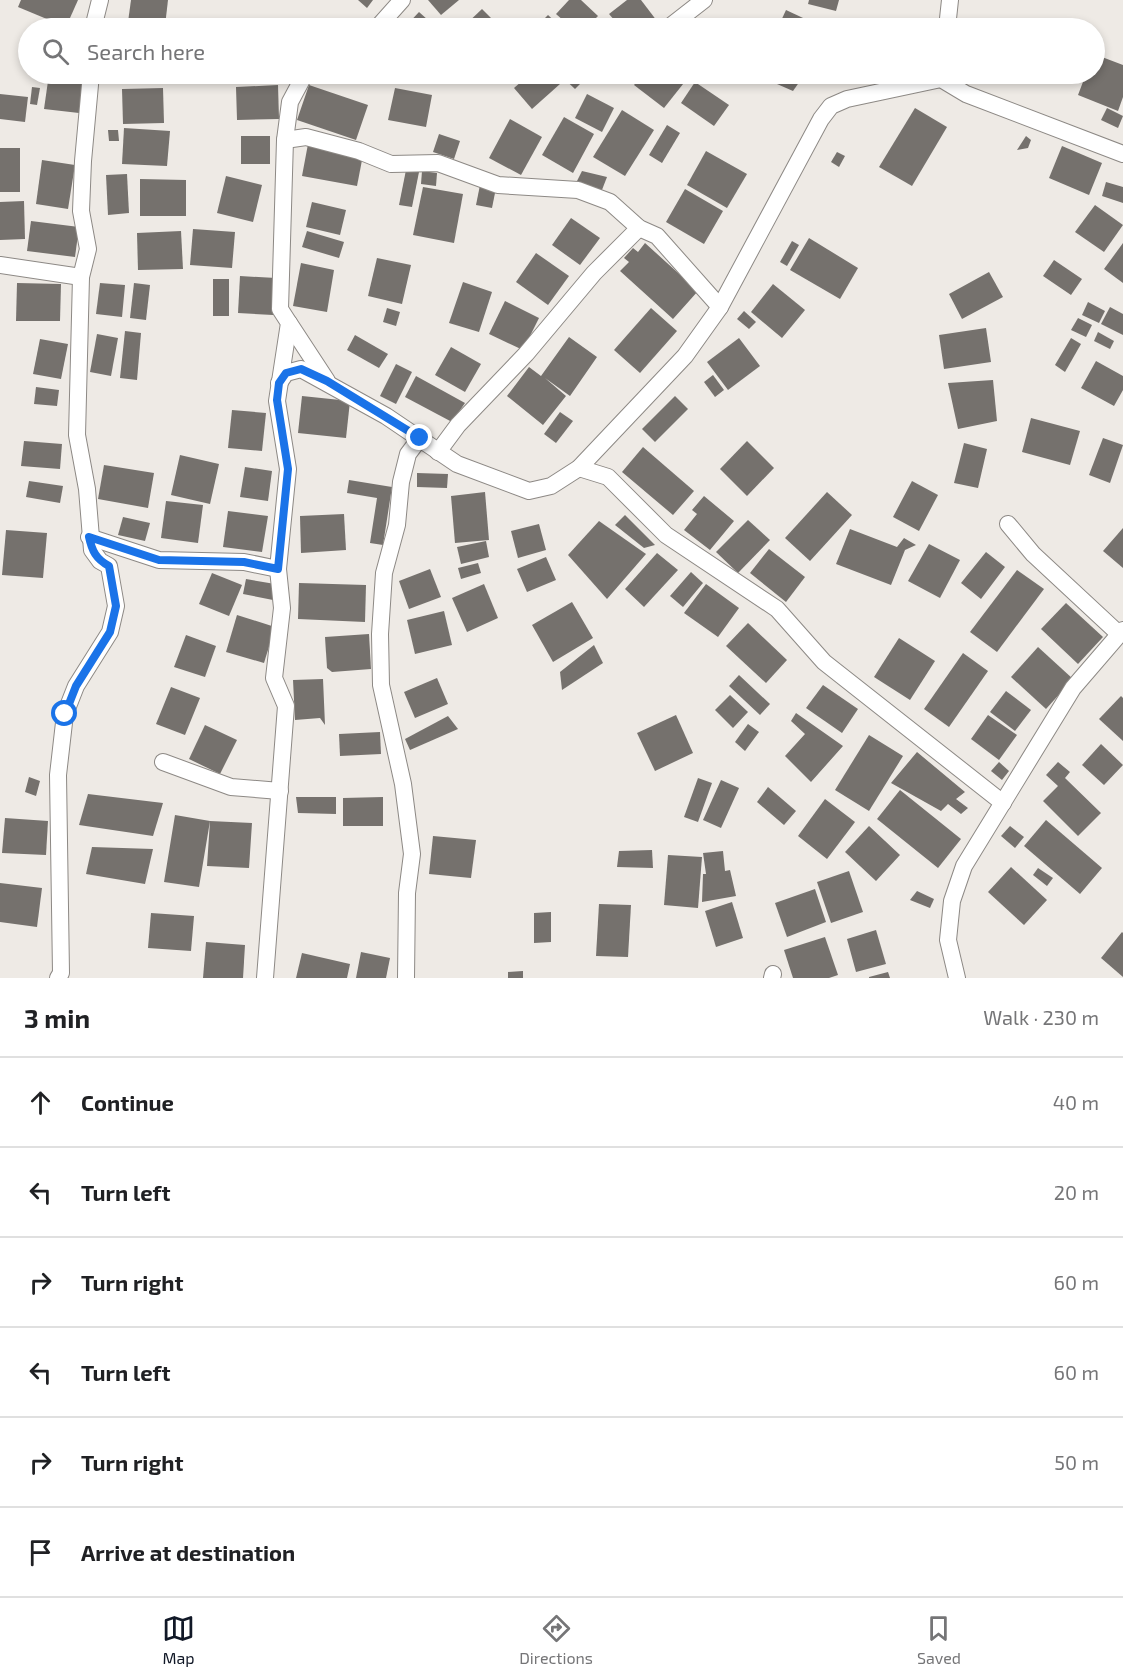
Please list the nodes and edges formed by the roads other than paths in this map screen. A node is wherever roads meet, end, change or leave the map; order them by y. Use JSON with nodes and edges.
{"nodes":[{"id":1,"x":100,"y":0,"type":"edge"},
{"id":2,"x":402,"y":0,"type":"edge"},
{"id":3,"x":704,"y":0,"type":"edge"},
{"id":4,"x":950,"y":0,"type":"edge"},
{"id":5,"x":96,"y":18,"type":"edge"},
{"id":6,"x":385,"y":18,"type":"edge"},
{"id":7,"x":681,"y":18,"type":"edge"},
{"id":8,"x":948,"y":18,"type":"edge"},
{"id":9,"x":90,"y":84,"type":"edge"},
{"id":10,"x":300,"y":84,"type":"edge"},
{"id":11,"x":909,"y":84,"type":"edge"},
{"id":12,"x":953,"y":84,"type":"edge"},
{"id":13,"x":285,"y":140,"type":"junction"},
{"id":14,"x":1123,"y":154,"type":"edge"},
{"id":15,"x":639,"y":228,"type":"junction"},
{"id":16,"x":0,"y":265,"type":"edge"},
{"id":17,"x":81,"y":277,"type":"junction"},
{"id":18,"x":720,"y":307,"type":"junction"},
{"id":19,"x":289,"y":323,"type":"junction"},
{"id":20,"x":327,"y":381,"type":"junction"},
{"id":21,"x":279,"y":383,"type":"junction"},
{"id":22,"x":420,"y":438,"type":"junction"},
{"id":23,"x":438,"y":452,"type":"junction"},
{"id":24,"x":579,"y":468,"type":"junction"},
{"id":25,"x":1008,"y":524,"type":"dead end"},
{"id":26,"x":89,"y":537,"type":"junction"},
{"id":27,"x":278,"y":569,"type":"junction"},
{"id":28,"x":1121,"y":632,"type":"edge"},
{"id":29,"x":163,"y":762,"type":"dead end"},
{"id":30,"x":280,"y":791,"type":"junction"},
{"id":31,"x":1003,"y":803,"type":"junction"},
{"id":32,"x":58,"y":978,"type":"edge"},
{"id":33,"x":265,"y":978,"type":"edge"},
{"id":34,"x":406,"y":978,"type":"edge"},
{"id":35,"x":957,"y":978,"type":"edge"}],
"edges":[{"from":1,"to":5,"type":"street"},
{"from":2,"to":6,"type":"street"},
{"from":3,"to":7,"type":"street"},
{"from":4,"to":8,"type":"street"},
{"from":9,"to":17,"type":"street"},
{"from":10,"to":13,"type":"street"},
{"from":11,"to":18,"type":"street"},
{"from":12,"to":14,"type":"street"},
{"from":13,"to":15,"type":"street"},
{"from":13,"to":19,"type":"street"},
{"from":15,"to":18,"type":"street"},
{"from":15,"to":23,"type":"street"},
{"from":16,"to":17,"type":"street"},
{"from":17,"to":26,"type":"street"},
{"from":18,"to":24,"type":"street"},
{"from":19,"to":20,"type":"street"},
{"from":19,"to":21,"type":"street"},
{"from":20,"to":21,"type":"street"},
{"from":20,"to":22,"type":"street"},
{"from":21,"to":27,"type":"street"},
{"from":22,"to":23,"type":"street"},
{"from":22,"to":34,"type":"street"},
{"from":23,"to":24,"type":"street"},
{"from":24,"to":31,"type":"street"},
{"from":25,"to":28,"type":"street"},
{"from":26,"to":27,"type":"street"},
{"from":26,"to":32,"type":"street"},
{"from":27,"to":30,"type":"street"},
{"from":28,"to":31,"type":"street"},
{"from":29,"to":30,"type":"street"},
{"from":30,"to":33,"type":"street"},
{"from":31,"to":35,"type":"street"}]}
